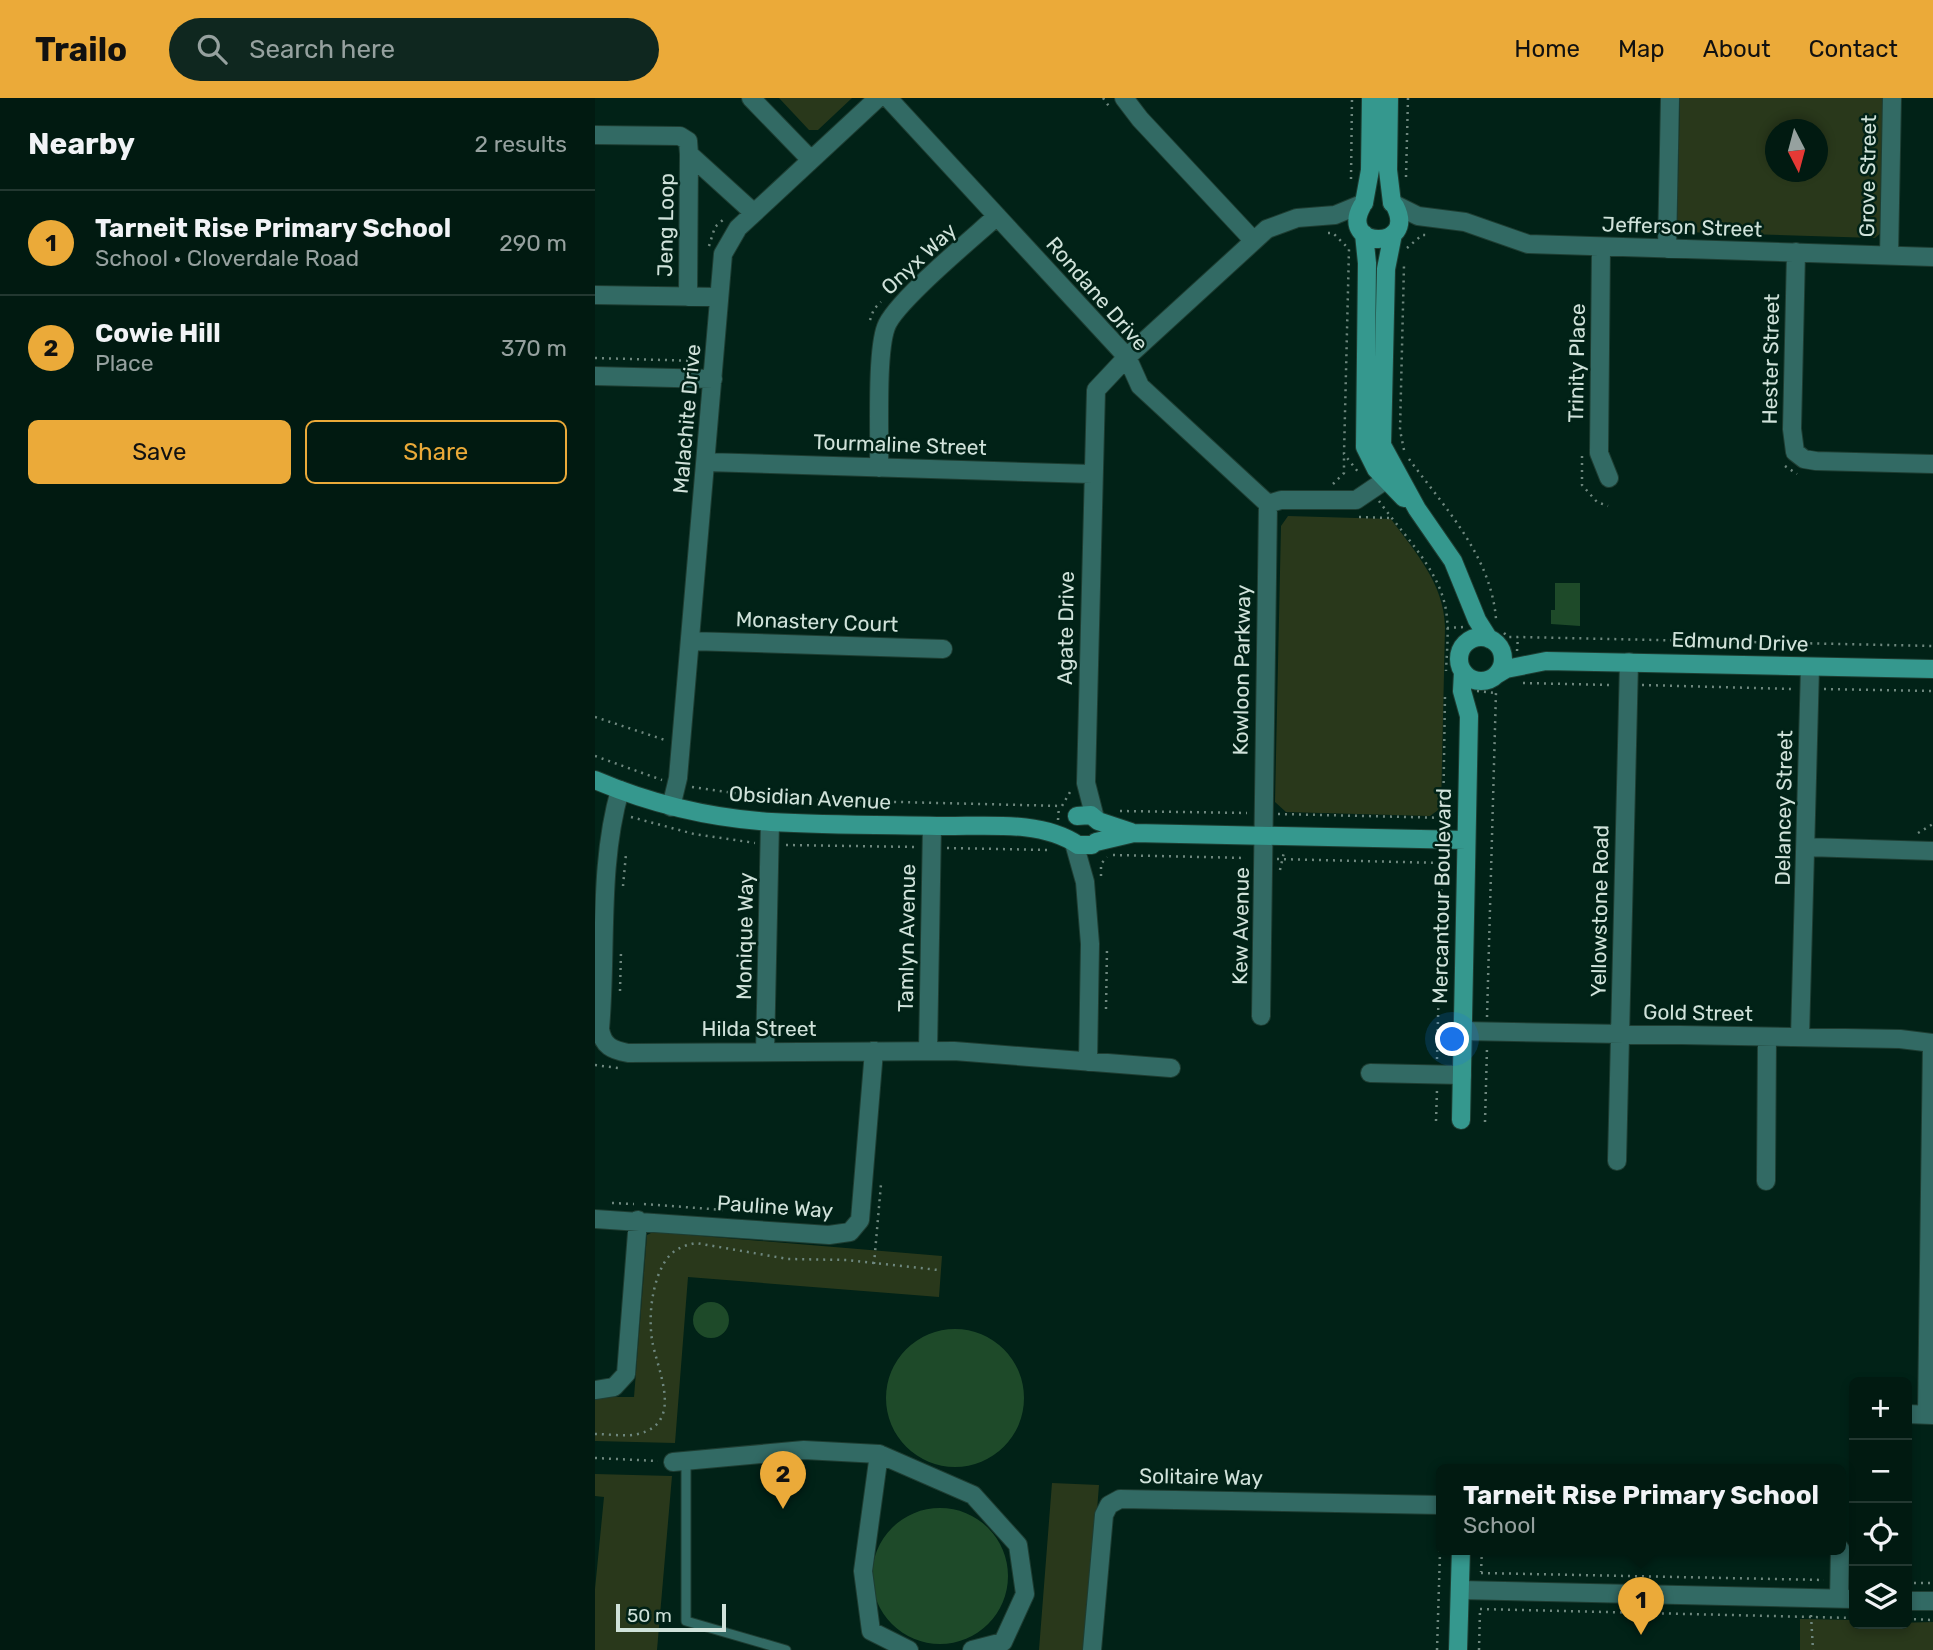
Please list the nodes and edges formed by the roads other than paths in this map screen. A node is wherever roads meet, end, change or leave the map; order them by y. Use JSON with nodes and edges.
{"nodes":[{"id":1,"x":878,"y":98,"type":"edge"},
{"id":2,"x":888,"y":98,"type":"edge"},
{"id":3,"x":1371,"y":98,"type":"edge"},
{"id":4,"x":1389,"y":98,"type":"edge"},
{"id":5,"x":1670,"y":98,"type":"edge"},
{"id":6,"x":1892,"y":98,"type":"edge"},
{"id":7,"x":752,"y":99,"type":"edge"},
{"id":8,"x":1119,"y":104,"type":"edge"},
{"id":9,"x":595,"y":135,"type":"edge"},
{"id":10,"x":689,"y":154,"type":"junction"},
{"id":11,"x":811,"y":160,"type":"junction"},
{"id":12,"x":1394,"y":204,"type":"junction"},
{"id":13,"x":1363,"y":205,"type":"junction"},
{"id":14,"x":754,"y":213,"type":"junction"},
{"id":15,"x":997,"y":216,"type":"junction"},
{"id":16,"x":1434,"y":221,"type":"junction"},
{"id":17,"x":1320,"y":225,"type":"junction"},
{"id":18,"x":1363,"y":233,"type":"junction"},
{"id":19,"x":1394,"y":234,"type":"junction"},
{"id":20,"x":1253,"y":240,"type":"junction"},
{"id":21,"x":1601,"y":247,"type":"junction"},
{"id":22,"x":1667,"y":249,"type":"junction"},
{"id":23,"x":1796,"y":252,"type":"junction"},
{"id":24,"x":1889,"y":256,"type":"junction"},
{"id":25,"x":1933,"y":257,"type":"edge"},
{"id":26,"x":595,"y":295,"type":"edge"},
{"id":27,"x":688,"y":297,"type":"junction"},
{"id":28,"x":719,"y":298,"type":"junction"},
{"id":29,"x":1127,"y":357,"type":"junction"},
{"id":30,"x":595,"y":376,"type":"edge"},
{"id":31,"x":713,"y":379,"type":"junction"},
{"id":32,"x":706,"y":462,"type":"junction"},
{"id":33,"x":1933,"y":464,"type":"edge"},
{"id":34,"x":879,"y":468,"type":"junction"},
{"id":35,"x":1092,"y":474,"type":"junction"},
{"id":36,"x":1609,"y":478,"type":"dead end"},
{"id":37,"x":1385,"y":482,"type":"junction"},
{"id":38,"x":1268,"y":504,"type":"junction"},
{"id":39,"x":1469,"y":601,"type":"junction"},
{"id":40,"x":690,"y":642,"type":"junction"},
{"id":41,"x":1494,"y":642,"type":"junction"},
{"id":42,"x":1465,"y":643,"type":"junction"},
{"id":43,"x":943,"y":649,"type":"dead end"},
{"id":44,"x":1546,"y":661,"type":"junction"},
{"id":45,"x":1629,"y":662,"type":"junction"},
{"id":46,"x":1810,"y":667,"type":"junction"},
{"id":47,"x":1933,"y":669,"type":"edge"},
{"id":48,"x":1454,"y":675,"type":"junction"},
{"id":49,"x":1496,"y":681,"type":"junction"},
{"id":50,"x":1469,"y":716,"type":"junction"},
{"id":51,"x":595,"y":780,"type":"edge"},
{"id":52,"x":620,"y":790,"type":"junction"},
{"id":53,"x":671,"y":807,"type":"junction"},
{"id":54,"x":1091,"y":817,"type":"junction"},
{"id":55,"x":770,"y":822,"type":"junction"},
{"id":56,"x":932,"y":826,"type":"junction"},
{"id":57,"x":1028,"y":828,"type":"junction"},
{"id":58,"x":1134,"y":833,"type":"junction"},
{"id":59,"x":1264,"y":836,"type":"junction"},
{"id":60,"x":1466,"y":840,"type":"junction"},
{"id":61,"x":1078,"y":844,"type":"junction"},
{"id":62,"x":1806,"y":847,"type":"junction"},
{"id":63,"x":1933,"y":851,"type":"edge"},
{"id":64,"x":1261,"y":1016,"type":"dead end"},
{"id":65,"x":1462,"y":1031,"type":"junction"},
{"id":66,"x":1620,"y":1035,"type":"junction"},
{"id":67,"x":1767,"y":1037,"type":"junction"},
{"id":68,"x":1800,"y":1037,"type":"junction"},
{"id":69,"x":1932,"y":1043,"type":"edge"},
{"id":70,"x":874,"y":1051,"type":"junction"},
{"id":71,"x":928,"y":1051,"type":"junction"},
{"id":72,"x":765,"y":1052,"type":"junction"},
{"id":73,"x":1088,"y":1062,"type":"junction"},
{"id":74,"x":1171,"y":1068,"type":"dead end"},
{"id":75,"x":1370,"y":1073,"type":"dead end"},
{"id":76,"x":1462,"y":1075,"type":"junction"},
{"id":77,"x":1461,"y":1120,"type":"dead end"},
{"id":78,"x":1617,"y":1161,"type":"dead end"},
{"id":79,"x":1766,"y":1181,"type":"dead end"},
{"id":80,"x":595,"y":1219,"type":"edge"},
{"id":81,"x":638,"y":1220,"type":"junction"},
{"id":82,"x":595,"y":1390,"type":"edge"},
{"id":83,"x":1912,"y":1414,"type":"edge"},
{"id":84,"x":1930,"y":1415,"type":"edge"},
{"id":85,"x":879,"y":1454,"type":"junction"},
{"id":86,"x":680,"y":1461,"type":"joint"},
{"id":87,"x":1436,"y":1505,"type":"edge"},
{"id":88,"x":1461,"y":1555,"type":"edge"},
{"id":89,"x":1841,"y":1555,"type":"edge"},
{"id":90,"x":1460,"y":1591,"type":"junction"},
{"id":91,"x":1844,"y":1593,"type":"edge"},
{"id":92,"x":1912,"y":1601,"type":"edge"},
{"id":93,"x":1933,"y":1601,"type":"edge"},
{"id":94,"x":786,"y":1650,"type":"edge"},
{"id":95,"x":909,"y":1650,"type":"edge"},
{"id":96,"x":972,"y":1650,"type":"edge"},
{"id":97,"x":1093,"y":1650,"type":"edge"},
{"id":98,"x":1458,"y":1650,"type":"edge"}],
"edges":[{"from":1,"to":11,"type":"street","name":"Malachite Drive"},
{"from":2,"to":15,"type":"street","name":"Rondane Drive"},
{"from":3,"to":13,"type":"street"},
{"from":4,"to":12,"type":"street"},
{"from":5,"to":22,"type":"street"},
{"from":6,"to":24,"type":"street","name":"Grove Street"},
{"from":7,"to":11,"type":"street"},
{"from":8,"to":20,"type":"street"},
{"from":9,"to":10,"type":"street","name":"Jeng Loop"},
{"from":10,"to":14,"type":"street","name":"Jeng Loop"},
{"from":10,"to":27,"type":"street","name":"Jeng Loop"},
{"from":11,"to":14,"type":"street","name":"Malachite Drive"},
{"from":12,"to":13,"type":"street"},
{"from":12,"to":16,"type":"street","name":"Jefferson Street"},
{"from":12,"to":19,"type":"street"},
{"from":13,"to":17,"type":"street"},
{"from":13,"to":18,"type":"street"},
{"from":14,"to":28,"type":"street","name":"Malachite Drive"},
{"from":15,"to":29,"type":"street","name":"Rondane Drive"},
{"from":15,"to":34,"type":"street","name":"Onyx Way"},
{"from":16,"to":19,"type":"street","name":"Jefferson Street"},
{"from":16,"to":21,"type":"street","name":"Jefferson Street"},
{"from":17,"to":18,"type":"street"},
{"from":17,"to":20,"type":"street","name":"Agate Drive"},
{"from":18,"to":19,"type":"street"},
{"from":18,"to":37,"type":"street"},
{"from":19,"to":37,"type":"street"},
{"from":20,"to":29,"type":"street","name":"Agate Drive"},
{"from":21,"to":22,"type":"street","name":"Jefferson Street"},
{"from":21,"to":36,"type":"street","name":"Trinity Place"},
{"from":22,"to":23,"type":"street","name":"Jefferson Street"},
{"from":23,"to":24,"type":"street","name":"Jefferson Street"},
{"from":23,"to":33,"type":"street","name":"Hester Street"},
{"from":24,"to":25,"type":"street","name":"Jefferson Street"},
{"from":26,"to":27,"type":"street","name":"Jeng Loop"},
{"from":27,"to":28,"type":"street","name":"Jeng Loop"},
{"from":28,"to":31,"type":"street","name":"Malachite Drive"},
{"from":29,"to":35,"type":"street","name":"Agate Drive"},
{"from":29,"to":38,"type":"street","name":"Rondane Drive"},
{"from":30,"to":31,"type":"street"},
{"from":31,"to":32,"type":"street","name":"Malachite Drive"},
{"from":32,"to":34,"type":"street","name":"Tourmaline Street"},
{"from":32,"to":40,"type":"street","name":"Malachite Drive"},
{"from":34,"to":35,"type":"street","name":"Tourmaline Street"},
{"from":35,"to":54,"type":"street","name":"Agate Drive"},
{"from":37,"to":38,"type":"street"},
{"from":37,"to":39,"type":"street"},
{"from":38,"to":59,"type":"street","name":"Kowloon Parkway"},
{"from":39,"to":41,"type":"street"},
{"from":39,"to":42,"type":"street"},
{"from":40,"to":43,"type":"street","name":"Monastery Court"},
{"from":40,"to":53,"type":"street","name":"Malachite Drive"},
{"from":41,"to":42,"type":"street"},
{"from":41,"to":44,"type":"street"},
{"from":41,"to":49,"type":"street"},
{"from":42,"to":48,"type":"street"},
{"from":44,"to":45,"type":"street","name":"Edmund Drive"},
{"from":44,"to":49,"type":"street"},
{"from":45,"to":46,"type":"street","name":"Edmund Drive"},
{"from":45,"to":66,"type":"street","name":"Yellowstone Road"},
{"from":46,"to":47,"type":"street","name":"Edmund Drive"},
{"from":46,"to":62,"type":"street","name":"Delancey Street"},
{"from":48,"to":49,"type":"street"},
{"from":48,"to":50,"type":"street","name":"Mercantour Boulevard"},
{"from":49,"to":50,"type":"street","name":"Mercantour Boulevard"},
{"from":50,"to":60,"type":"street","name":"Mercantour Boulevard"},
{"from":51,"to":52,"type":"street","name":"Obsidian Avenue"},
{"from":52,"to":53,"type":"street","name":"Obsidian Avenue"},
{"from":52,"to":72,"type":"street","name":"Hilda Street"},
{"from":53,"to":55,"type":"street","name":"Obsidian Avenue"},
{"from":54,"to":57,"type":"street","name":"Obsidian Avenue"},
{"from":54,"to":58,"type":"street","name":"Obsidian Avenue"},
{"from":54,"to":61,"type":"street"},
{"from":54,"to":61,"type":"street"},
{"from":55,"to":56,"type":"street","name":"Obsidian Avenue"},
{"from":55,"to":72,"type":"street","name":"Monique Way"},
{"from":56,"to":57,"type":"street","name":"Obsidian Avenue"},
{"from":56,"to":71,"type":"street","name":"Tamlyn Avenue"},
{"from":57,"to":61,"type":"street","name":"Obsidian Avenue"},
{"from":58,"to":59,"type":"street","name":"Obsidian Avenue"},
{"from":58,"to":61,"type":"street","name":"Obsidian Avenue"},
{"from":59,"to":60,"type":"street","name":"Obsidian Avenue"},
{"from":59,"to":64,"type":"street","name":"Kew Avenue"},
{"from":60,"to":65,"type":"street","name":"Mercantour Boulevard"},
{"from":61,"to":73,"type":"street"},
{"from":62,"to":63,"type":"street"},
{"from":62,"to":68,"type":"street","name":"Delancey Street"},
{"from":65,"to":66,"type":"street","name":"Gold Street"},
{"from":65,"to":76,"type":"street","name":"Mercantour Boulevard"},
{"from":66,"to":67,"type":"street","name":"Gold Street"},
{"from":66,"to":78,"type":"street","name":"Yellowstone Road"},
{"from":67,"to":68,"type":"street","name":"Gold Street"},
{"from":67,"to":79,"type":"street"},
{"from":68,"to":69,"type":"street","name":"Gold Street"},
{"from":69,"to":84,"type":"street"},
{"from":70,"to":71,"type":"street","name":"Hilda Street"},
{"from":70,"to":72,"type":"street","name":"Hilda Street"},
{"from":70,"to":81,"type":"street","name":"Pauline Way"},
{"from":71,"to":73,"type":"street","name":"Hilda Street"},
{"from":73,"to":74,"type":"street","name":"Hilda Street"},
{"from":75,"to":76,"type":"street"},
{"from":76,"to":77,"type":"street","name":"Mercantour Boulevard"},
{"from":80,"to":81,"type":"street","name":"Pauline Way"},
{"from":81,"to":82,"type":"street"},
{"from":83,"to":84,"type":"street"},
{"from":85,"to":86,"type":"street"},
{"from":85,"to":95,"type":"street"},
{"from":85,"to":96,"type":"street"},
{"from":86,"to":94,"type":"lane"},
{"from":87,"to":97,"type":"street","name":"Solitaire Way"},
{"from":88,"to":90,"type":"street"},
{"from":89,"to":91,"type":"street"},
{"from":90,"to":91,"type":"street"},
{"from":90,"to":98,"type":"street"},
{"from":92,"to":93,"type":"street"}]}
